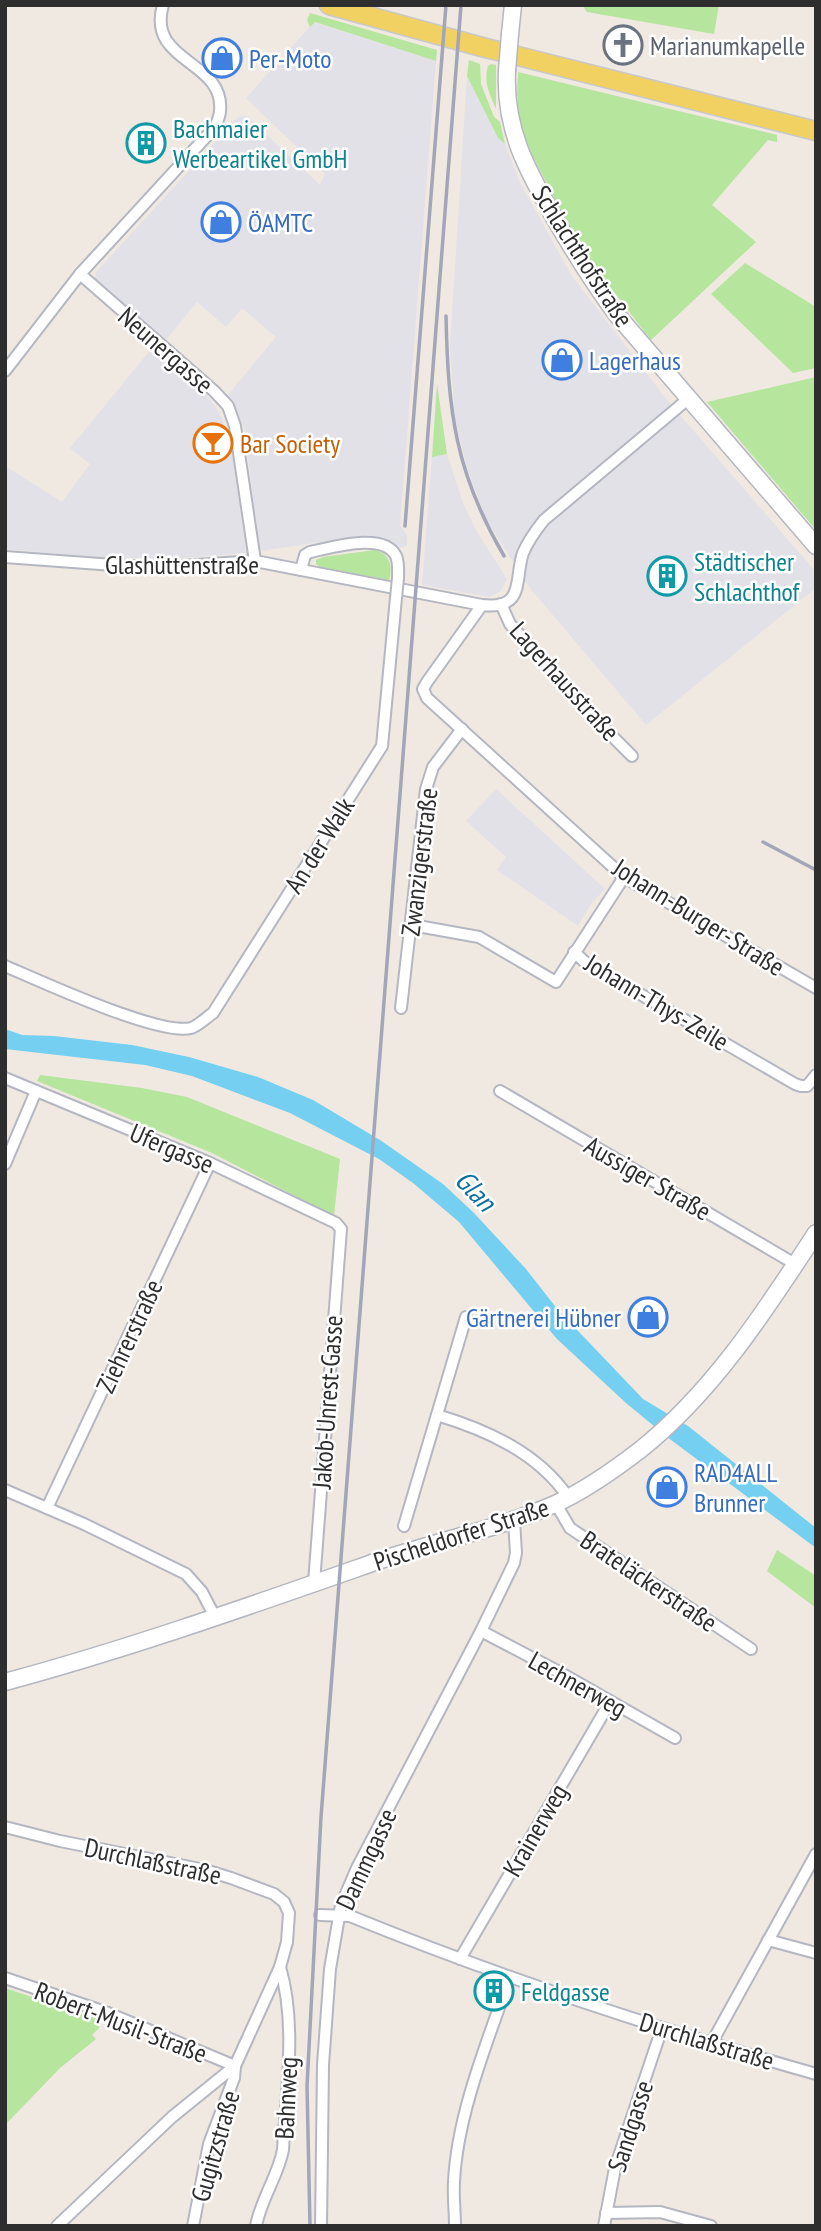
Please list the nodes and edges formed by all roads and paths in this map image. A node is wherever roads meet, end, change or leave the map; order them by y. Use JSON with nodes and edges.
{"nodes":[{"id":1,"x":163,"y":5,"type":"edge"},
{"id":2,"x":329,"y":5,"type":"edge"},
{"id":3,"x":513,"y":5,"type":"edge"},
{"id":4,"x":779,"y":120,"type":"junction"},
{"id":5,"x":816,"y":121,"type":"edge"},
{"id":6,"x":816,"y":131,"type":"edge"},
{"id":7,"x":80,"y":274,"type":"junction"},
{"id":8,"x":5,"y":371,"type":"edge"},
{"id":9,"x":688,"y":399,"type":"junction"},
{"id":10,"x":816,"y":546,"type":"edge"},
{"id":11,"x":5,"y":557,"type":"edge"},
{"id":12,"x":255,"y":561,"type":"junction"},
{"id":13,"x":301,"y":570,"type":"junction"},
{"id":14,"x":501,"y":604,"type":"junction"},
{"id":15,"x":482,"y":605,"type":"junction"},
{"id":16,"x":461,"y":729,"type":"junction"},
{"id":17,"x":632,"y":756,"type":"dead end"},
{"id":18,"x":624,"y":877,"type":"junction"},
{"id":19,"x":412,"y":925,"type":"junction"},
{"id":20,"x":575,"y":952,"type":"junction"},
{"id":21,"x":5,"y":967,"type":"edge"},
{"id":22,"x":816,"y":988,"type":"edge"},
{"id":23,"x":401,"y":1008,"type":"dead end"},
{"id":24,"x":816,"y":1075,"type":"edge"},
{"id":25,"x":5,"y":1078,"type":"edge"},
{"id":26,"x":36,"y":1091,"type":"junction"},
{"id":27,"x":500,"y":1091,"type":"dead end"},
{"id":28,"x":210,"y":1163,"type":"junction"},
{"id":29,"x":5,"y":1164,"type":"edge"},
{"id":30,"x":336,"y":1223,"type":"joint"},
{"id":31,"x":816,"y":1233,"type":"edge"},
{"id":32,"x":795,"y":1264,"type":"junction"},
{"id":33,"x":466,"y":1317,"type":"dead end"},
{"id":34,"x":437,"y":1415,"type":"junction"},
{"id":35,"x":5,"y":1490,"type":"edge"},
{"id":36,"x":562,"y":1500,"type":"junction"},
{"id":37,"x":47,"y":1508,"type":"junction"},
{"id":38,"x":514,"y":1520,"type":"junction"},
{"id":39,"x":404,"y":1526,"type":"dead end"},
{"id":40,"x":314,"y":1583,"type":"junction"},
{"id":41,"x":215,"y":1617,"type":"junction"},
{"id":42,"x":481,"y":1632,"type":"junction"},
{"id":43,"x":751,"y":1649,"type":"dead end"},
{"id":44,"x":5,"y":1682,"type":"edge"},
{"id":45,"x":610,"y":1702,"type":"junction"},
{"id":46,"x":674,"y":1738,"type":"dead end"},
{"id":47,"x":5,"y":1826,"type":"edge"},
{"id":48,"x":816,"y":1854,"type":"edge"},
{"id":49,"x":339,"y":1914,"type":"junction"},
{"id":50,"x":320,"y":1915,"type":"dead end"},
{"id":51,"x":768,"y":1940,"type":"junction"},
{"id":52,"x":816,"y":1953,"type":"edge"},
{"id":53,"x":460,"y":1959,"type":"junction"},
{"id":54,"x":280,"y":1967,"type":"junction"},
{"id":55,"x":510,"y":1977,"type":"junction"},
{"id":56,"x":5,"y":1978,"type":"edge"},
{"id":57,"x":662,"y":2028,"type":"junction"},
{"id":58,"x":711,"y":2044,"type":"junction"},
{"id":59,"x":235,"y":2066,"type":"junction"},
{"id":60,"x":816,"y":2074,"type":"edge"},
{"id":61,"x":606,"y":2213,"type":"junction"},
{"id":62,"x":57,"y":2226,"type":"edge"},
{"id":63,"x":193,"y":2226,"type":"edge"},
{"id":64,"x":256,"y":2226,"type":"edge"},
{"id":65,"x":321,"y":2226,"type":"edge"},
{"id":66,"x":455,"y":2226,"type":"edge"},
{"id":67,"x":604,"y":2226,"type":"edge"},
{"id":68,"x":711,"y":2226,"type":"edge"}],
"edges":[{"from":1,"to":7,"type":"street"},
{"from":2,"to":4,"type":"main road"},
{"from":3,"to":9,"type":"main road","name":"Schlachthofstraße","bridge":true},
{"from":4,"to":5,"type":"main road"},
{"from":4,"to":6,"type":"main road"},
{"from":7,"to":8,"type":"street"},
{"from":7,"to":12,"type":"street","name":"Neunergasse"},
{"from":9,"to":10,"type":"main road","name":"Schlachthofstraße"},
{"from":9,"to":14,"type":"street"},
{"from":11,"to":12,"type":"street","name":"Glashüttenstraße"},
{"from":12,"to":13,"type":"street","name":"Glashüttenstraße"},
{"from":13,"to":15,"type":"street","name":"Glashüttenstraße"},
{"from":13,"to":21,"type":"street","name":"An der Walk","bridge":true},
{"from":14,"to":15,"type":"street"},
{"from":14,"to":17,"type":"street","name":"Lagerhausstraße"},
{"from":15,"to":16,"type":"street"},
{"from":16,"to":18,"type":"street","name":"Johann-Burger-Straße"},
{"from":16,"to":19,"type":"street","name":"Zwanzigerstraße"},
{"from":18,"to":20,"type":"street","name":"Johann-Thys-Zeile"},
{"from":18,"to":22,"type":"street","name":"Johann-Burger-Straße"},
{"from":19,"to":20,"type":"street"},
{"from":19,"to":23,"type":"street","name":"Zwanzigerstraße"},
{"from":20,"to":24,"type":"street","name":"Johann-Thys-Zeile"},
{"from":25,"to":26,"type":"street","name":"Ufergasse"},
{"from":26,"to":28,"type":"street","name":"Ufergasse"},
{"from":26,"to":29,"type":"street"},
{"from":27,"to":32,"type":"street","name":"Aussiger Straße"},
{"from":28,"to":30,"type":"street","name":"Ufergasse"},
{"from":28,"to":37,"type":"street","name":"Ziehrerstraße"},
{"from":30,"to":40,"type":"street","name":"Jakob-Unrest-Gasse"},
{"from":31,"to":32,"type":"main road","name":"Pischeldorfer Straße"},
{"from":32,"to":36,"type":"main road","name":"Pischeldorfer Straße"},
{"from":33,"to":34,"type":"street"},
{"from":34,"to":36,"type":"street","name":"Brateläckerstraße"},
{"from":34,"to":39,"type":"street"},
{"from":35,"to":37,"type":"street"},
{"from":36,"to":38,"type":"main road","name":"Pischeldorfer Straße"},
{"from":36,"to":43,"type":"street","name":"Brateläckerstraße"},
{"from":37,"to":41,"type":"street"},
{"from":38,"to":40,"type":"main road","name":"Pischeldorfer Straße"},
{"from":38,"to":42,"type":"street","name":"Dammgasse"},
{"from":40,"to":41,"type":"main road","name":"Pischeldorfer Straße"},
{"from":41,"to":44,"type":"main road","name":"Pischeldorfer Straße"},
{"from":42,"to":45,"type":"street","name":"Lechnerweg"},
{"from":42,"to":49,"type":"street","name":"Dammgasse"},
{"from":45,"to":46,"type":"street","name":"Lechnerweg"},
{"from":45,"to":53,"type":"street","name":"Krainerweg"},
{"from":47,"to":54,"type":"street","name":"Durchlaßstraße"},
{"from":48,"to":51,"type":"street"},
{"from":49,"to":50,"type":"street","name":"Durchlaßstraße"},
{"from":49,"to":53,"type":"street","name":"Durchlaßstraße"},
{"from":49,"to":65,"type":"street","name":"Dammgasse"},
{"from":51,"to":52,"type":"street"},
{"from":51,"to":58,"type":"street"},
{"from":53,"to":55,"type":"street","name":"Durchlaßstraße"},
{"from":54,"to":59,"type":"street","name":"Gugitzstraße"},
{"from":54,"to":64,"type":"street","name":"Bahnweg"},
{"from":55,"to":57,"type":"street","name":"Durchlaßstraße"},
{"from":55,"to":66,"type":"street"},
{"from":56,"to":59,"type":"street","name":"Robert-Musil-Straße"},
{"from":57,"to":58,"type":"street","name":"Durchlaßstraße"},
{"from":57,"to":61,"type":"street","name":"Sandgasse"},
{"from":58,"to":60,"type":"street","name":"Durchlaßstraße"},
{"from":59,"to":62,"type":"street"},
{"from":59,"to":63,"type":"street","name":"Gugitzstraße"},
{"from":61,"to":67,"type":"street","name":"Sandgasse"},
{"from":61,"to":68,"type":"street"}]}
